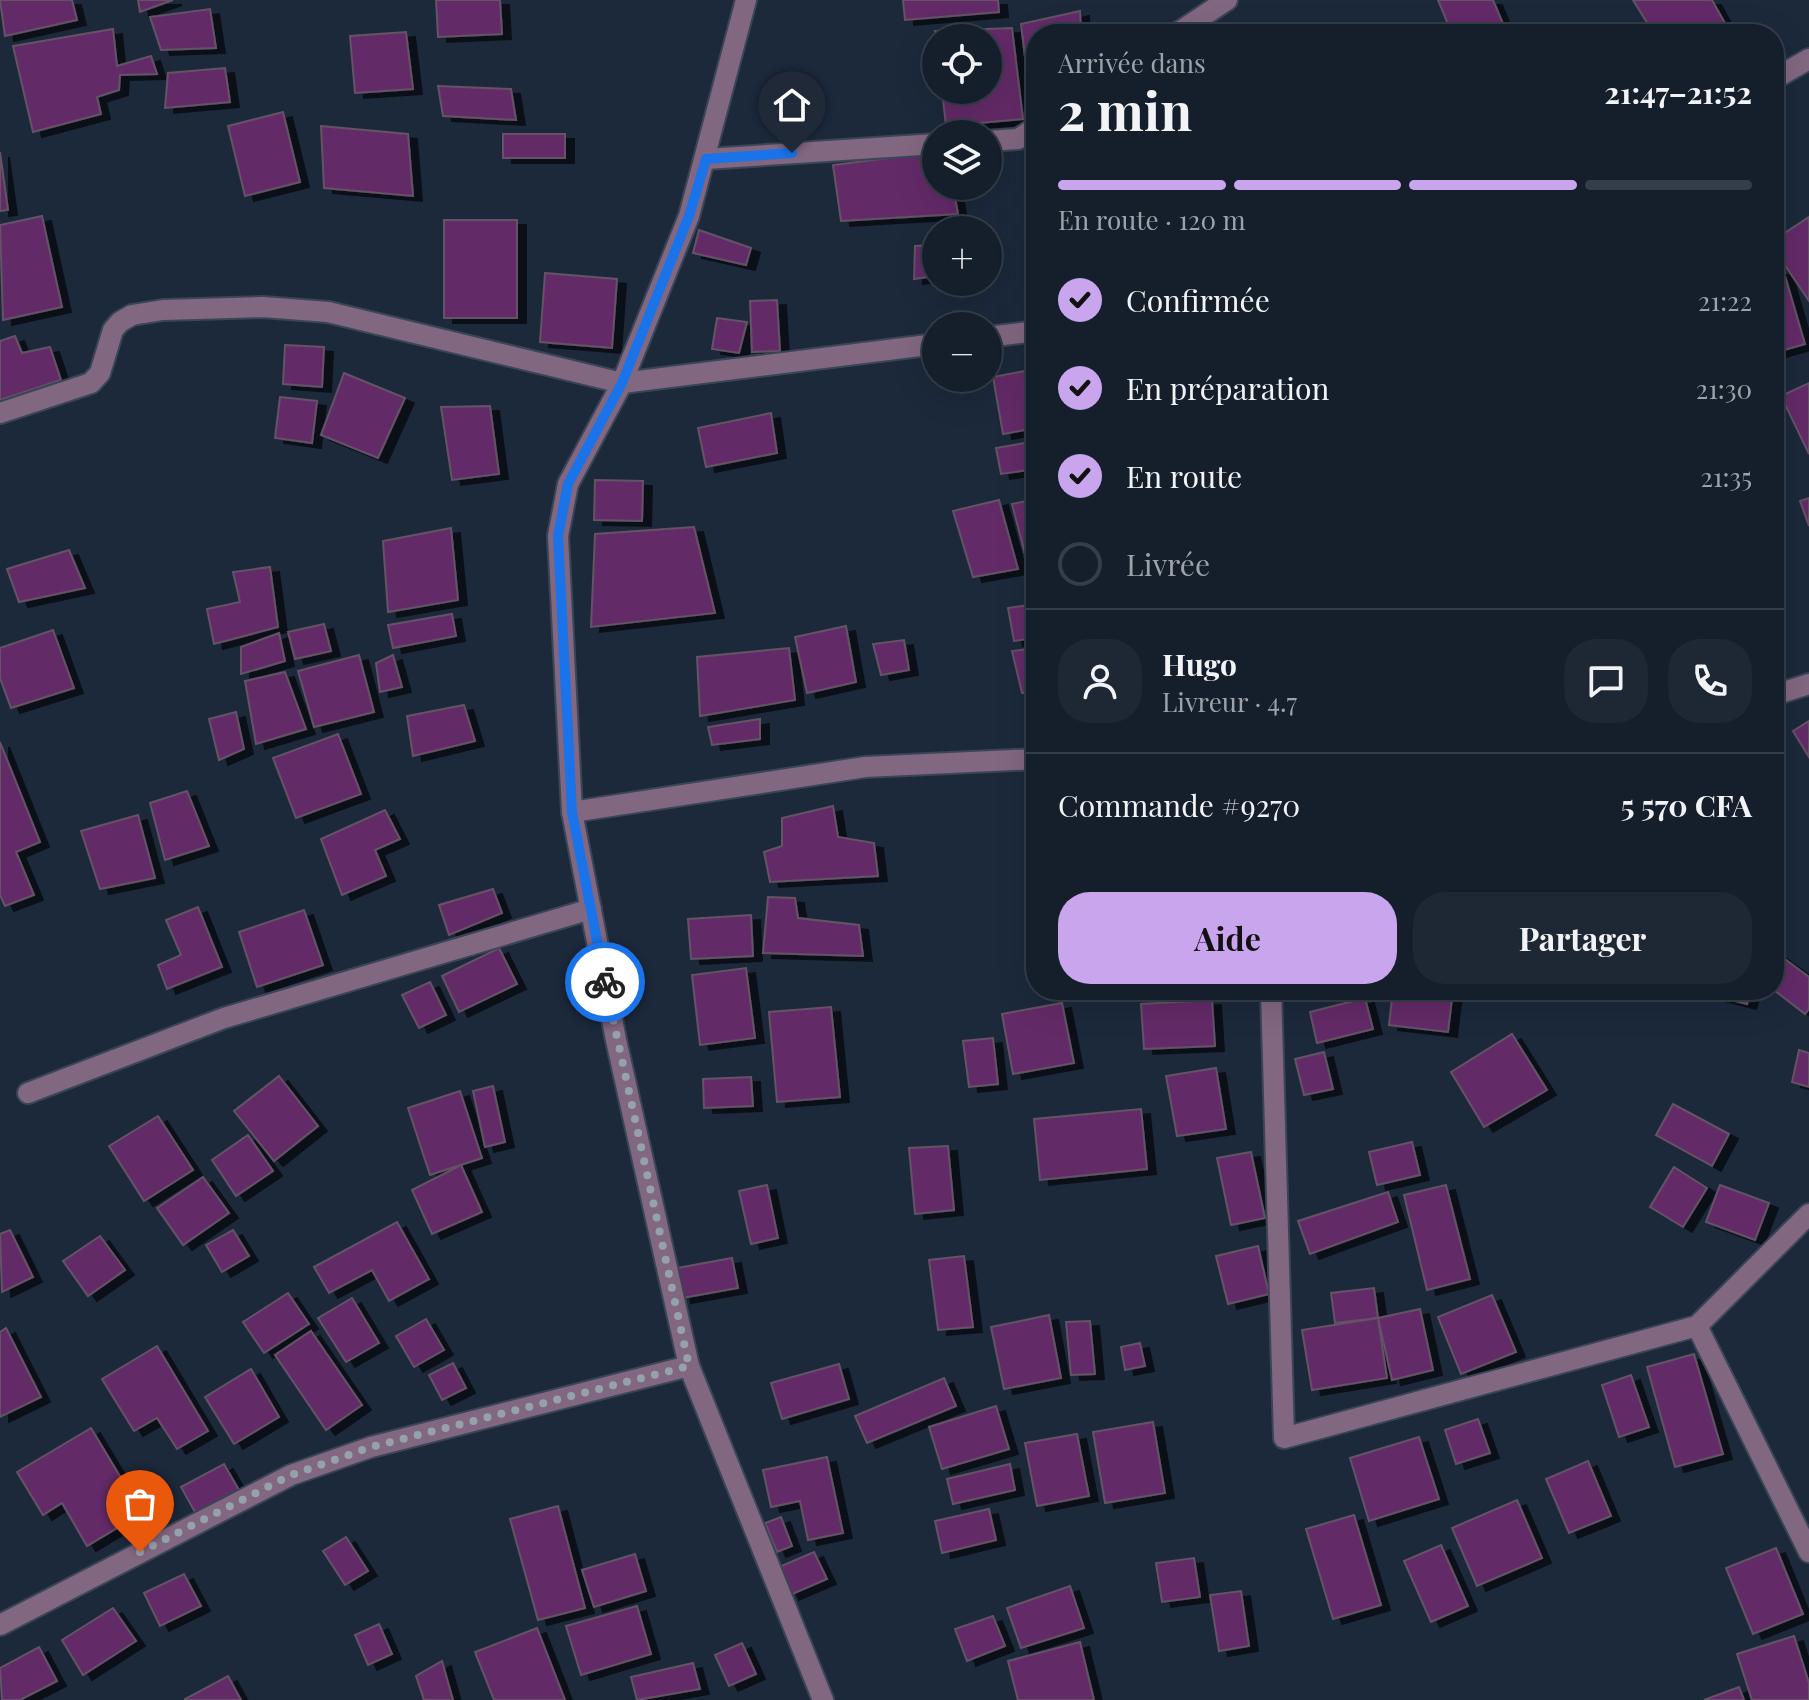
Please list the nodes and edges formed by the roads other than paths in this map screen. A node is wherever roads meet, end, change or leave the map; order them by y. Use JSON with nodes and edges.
{"nodes":[{"id":1,"x":746,"y":0,"type":"edge"},
{"id":2,"x":1227,"y":0,"type":"edge"},
{"id":3,"x":1191,"y":24,"type":"edge"},
{"id":4,"x":1809,"y":59,"type":"edge"},
{"id":5,"x":1784,"y":73,"type":"edge"},
{"id":6,"x":1026,"y":134,"type":"edge"},
{"id":7,"x":1002,"y":140,"type":"edge"},
{"id":8,"x":922,"y":145,"type":"edge"},
{"id":9,"x":706,"y":159,"type":"junction"},
{"id":10,"x":1026,"y":332,"type":"edge"},
{"id":11,"x":1002,"y":335,"type":"edge"},
{"id":12,"x":922,"y":346,"type":"edge"},
{"id":13,"x":622,"y":383,"type":"junction"},
{"id":14,"x":0,"y":413,"type":"edge"},
{"id":15,"x":1809,"y":684,"type":"edge"},
{"id":16,"x":1784,"y":692,"type":"edge"},
{"id":17,"x":1026,"y":759,"type":"edge"},
{"id":18,"x":572,"y":812,"type":"junction"},
{"id":19,"x":591,"y":909,"type":"junction"},
{"id":20,"x":1271,"y":1000,"type":"edge"},
{"id":21,"x":28,"y":1093,"type":"dead end"},
{"id":22,"x":1809,"y":1214,"type":"edge"},
{"id":23,"x":1697,"y":1326,"type":"junction"},
{"id":24,"x":689,"y":1366,"type":"junction"},
{"id":25,"x":1809,"y":1552,"type":"edge"},
{"id":26,"x":0,"y":1625,"type":"edge"},
{"id":27,"x":823,"y":1700,"type":"edge"}],
"edges":[{"from":1,"to":9,"type":"street"},
{"from":2,"to":3,"type":"street"},
{"from":4,"to":5,"type":"street"},
{"from":6,"to":7,"type":"street"},
{"from":8,"to":9,"type":"street"},
{"from":9,"to":13,"type":"street"},
{"from":10,"to":11,"type":"street"},
{"from":12,"to":13,"type":"street"},
{"from":13,"to":14,"type":"street"},
{"from":13,"to":18,"type":"street"},
{"from":15,"to":16,"type":"street"},
{"from":17,"to":18,"type":"street"},
{"from":18,"to":19,"type":"street"},
{"from":19,"to":21,"type":"street"},
{"from":19,"to":24,"type":"street"},
{"from":20,"to":23,"type":"street"},
{"from":22,"to":23,"type":"street"},
{"from":23,"to":25,"type":"street"},
{"from":24,"to":26,"type":"street"},
{"from":24,"to":27,"type":"street"}]}
